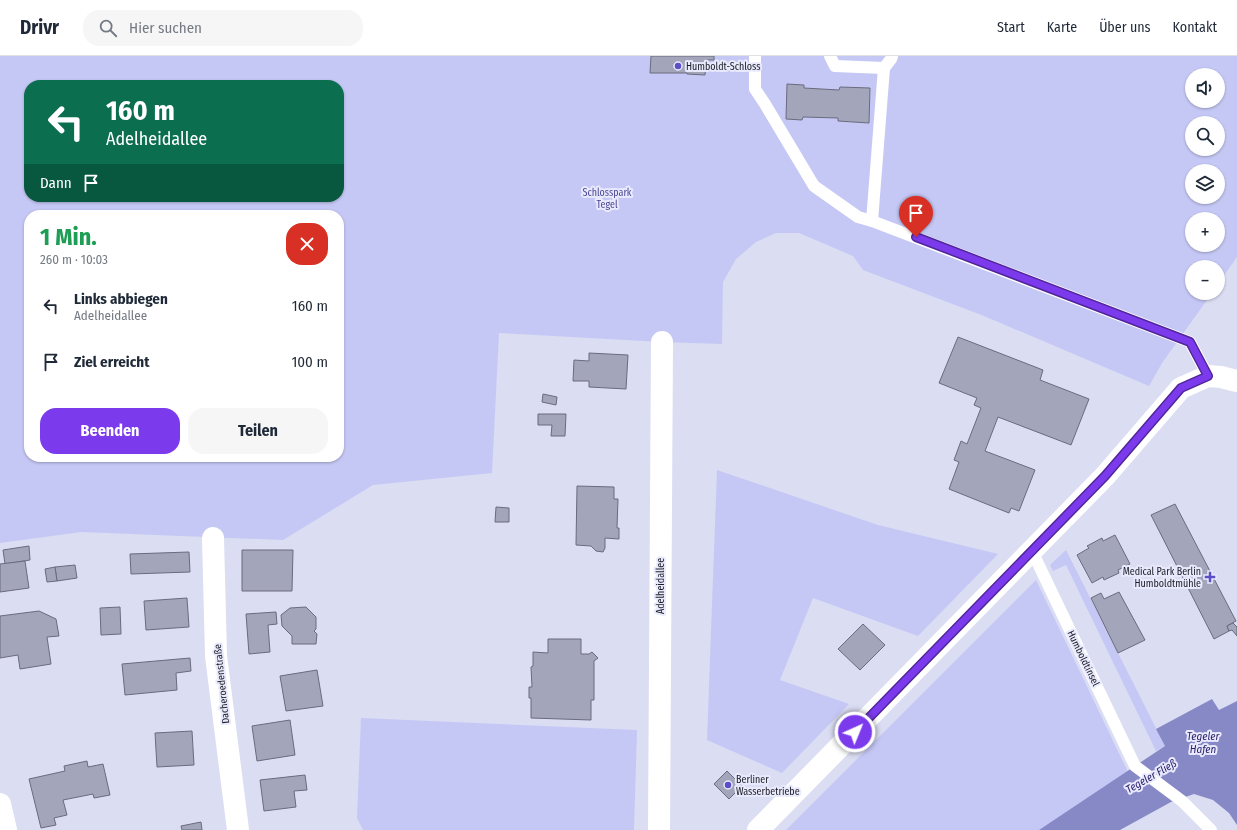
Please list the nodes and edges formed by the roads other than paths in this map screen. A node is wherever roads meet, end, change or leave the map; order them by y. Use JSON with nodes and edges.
{"nodes":[{"id":1,"x":754,"y":56,"type":"edge"},
{"id":2,"x":830,"y":56,"type":"edge"},
{"id":3,"x":892,"y":56,"type":"edge"},
{"id":4,"x":884,"y":68,"type":"junction"},
{"id":5,"x":872,"y":221,"type":"junction"},
{"id":6,"x":662,"y":342,"type":"dead end"},
{"id":7,"x":1237,"y":375,"type":"edge"},
{"id":8,"x":1208,"y":376,"type":"junction"},
{"id":9,"x":1237,"y":381,"type":"edge"},
{"id":10,"x":213,"y":538,"type":"dead end"},
{"id":11,"x":1032,"y":551,"type":"junction"},
{"id":12,"x":0,"y":804,"type":"edge"},
{"id":13,"x":6,"y":830,"type":"edge"},
{"id":14,"x":238,"y":830,"type":"edge"},
{"id":15,"x":659,"y":830,"type":"edge"},
{"id":16,"x":758,"y":830,"type":"edge"},
{"id":17,"x":1211,"y":830,"type":"edge"}],
"edges":[{"from":1,"to":5,"type":"lane"},
{"from":2,"to":4,"type":"lane"},
{"from":3,"to":4,"type":"lane"},
{"from":4,"to":5,"type":"lane"},
{"from":5,"to":8,"type":"lane"},
{"from":6,"to":15,"type":"street","name":"Adelheidallee"},
{"from":7,"to":9,"type":"lane"},
{"from":8,"to":9,"type":"street"},
{"from":8,"to":11,"type":"street"},
{"from":10,"to":14,"type":"street","name":"Dacheroedenstraße"},
{"from":11,"to":16,"type":"street"},
{"from":11,"to":17,"type":"lane","name":"Humboldtinsel"},
{"from":12,"to":13,"type":"street"}]}
